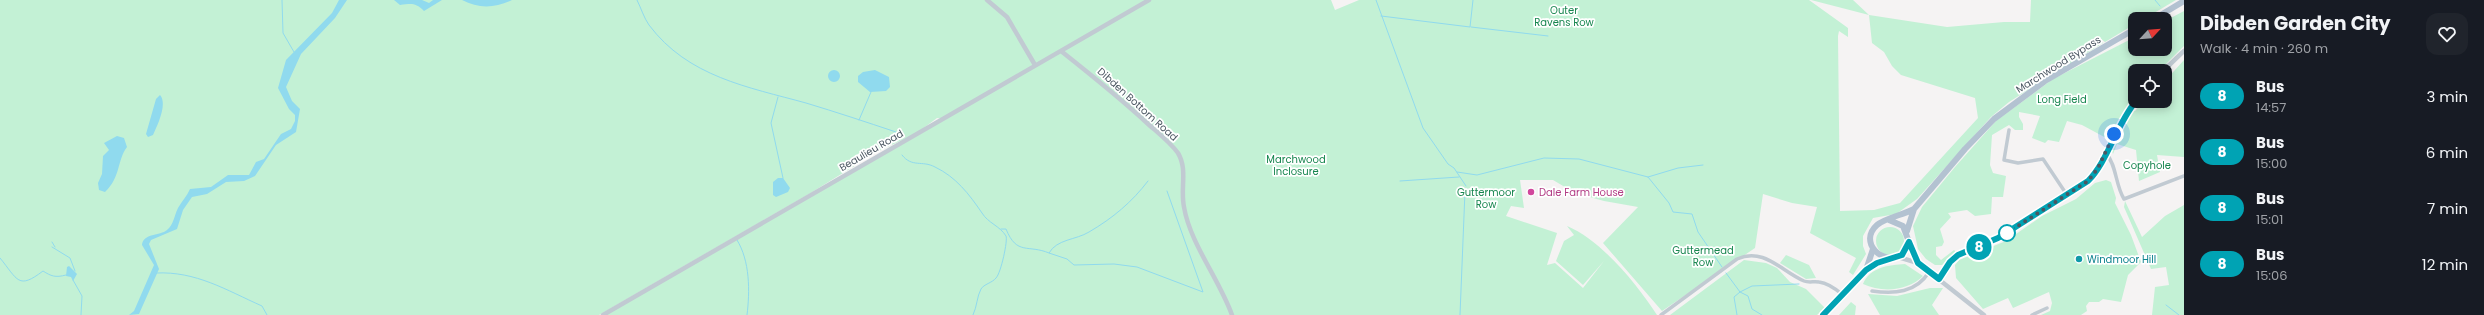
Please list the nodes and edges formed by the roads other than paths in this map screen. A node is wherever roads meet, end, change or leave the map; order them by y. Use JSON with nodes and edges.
{"nodes":[{"id":1,"x":987,"y":0,"type":"edge"},
{"id":2,"x":1149,"y":0,"type":"edge"},
{"id":3,"x":2184,"y":1,"type":"edge"},
{"id":4,"x":2166,"y":12,"type":"edge"},
{"id":5,"x":2128,"y":34,"type":"edge"},
{"id":6,"x":1061,"y":51,"type":"junction"},
{"id":7,"x":2184,"y":51,"type":"edge"},
{"id":8,"x":2170,"y":64,"type":"edge"},
{"id":9,"x":1036,"y":65,"type":"junction"},
{"id":10,"x":2131,"y":108,"type":"edge"},
{"id":11,"x":2008,"y":130,"type":"dead end"},
{"id":12,"x":2106,"y":153,"type":"junction"},
{"id":13,"x":2184,"y":176,"type":"edge"},
{"id":14,"x":2067,"y":195,"type":"junction"},
{"id":15,"x":1914,"y":209,"type":"junction"},
{"id":16,"x":1889,"y":220,"type":"junction"},
{"id":17,"x":1907,"y":231,"type":"junction"},
{"id":18,"x":1909,"y":242,"type":"junction"},
{"id":19,"x":1873,"y":249,"type":"junction"},
{"id":20,"x":1897,"y":257,"type":"junction"},
{"id":21,"x":1888,"y":259,"type":"junction"},
{"id":22,"x":1918,"y":263,"type":"junction"},
{"id":23,"x":1866,"y":270,"type":"junction"},
{"id":24,"x":1929,"y":272,"type":"junction"},
{"id":25,"x":1939,"y":279,"type":"junction"},
{"id":26,"x":1872,"y":291,"type":"dead end"},
{"id":27,"x":1844,"y":295,"type":"junction"},
{"id":28,"x":2047,"y":308,"type":"dead end"},
{"id":29,"x":603,"y":315,"type":"edge"},
{"id":30,"x":1232,"y":315,"type":"edge"},
{"id":31,"x":1662,"y":315,"type":"edge"},
{"id":32,"x":1823,"y":315,"type":"edge"},
{"id":33,"x":1984,"y":315,"type":"edge"},
{"id":34,"x":2032,"y":315,"type":"edge"}],
"edges":[{"from":1,"to":9,"type":"street"},
{"from":2,"to":6,"type":"street","name":"Beaulieu Road"},
{"from":3,"to":4,"type":"main road"},
{"from":5,"to":15,"type":"main road","name":"Marchwood Bypass"},
{"from":6,"to":9,"type":"street","name":"Beaulieu Road"},
{"from":6,"to":30,"type":"street","name":"Dibden Bottom Road"},
{"from":7,"to":8,"type":"street"},
{"from":9,"to":29,"type":"street","name":"Beaulieu Road"},
{"from":10,"to":12,"type":"street"},
{"from":11,"to":14,"type":"street"},
{"from":12,"to":13,"type":"street"},
{"from":12,"to":14,"type":"street"},
{"from":14,"to":25,"type":"street"},
{"from":15,"to":16,"type":"main road","name":"Marchwood Bypass"},
{"from":15,"to":17,"type":"main road","name":"Marchwood Bypass"},
{"from":16,"to":17,"type":"main road"},
{"from":16,"to":19,"type":"main road"},
{"from":17,"to":18,"type":"main road"},
{"from":18,"to":20,"type":"main road"},
{"from":18,"to":22,"type":"street"},
{"from":19,"to":21,"type":"main road"},
{"from":19,"to":23,"type":"main road"},
{"from":20,"to":21,"type":"main road"},
{"from":20,"to":22,"type":"street"},
{"from":21,"to":23,"type":"main road"},
{"from":22,"to":24,"type":"street"},
{"from":23,"to":27,"type":"main road"},
{"from":24,"to":25,"type":"street"},
{"from":24,"to":26,"type":"street"},
{"from":25,"to":33,"type":"street"},
{"from":27,"to":31,"type":"street"},
{"from":27,"to":32,"type":"main road"},
{"from":28,"to":34,"type":"street"}]}
